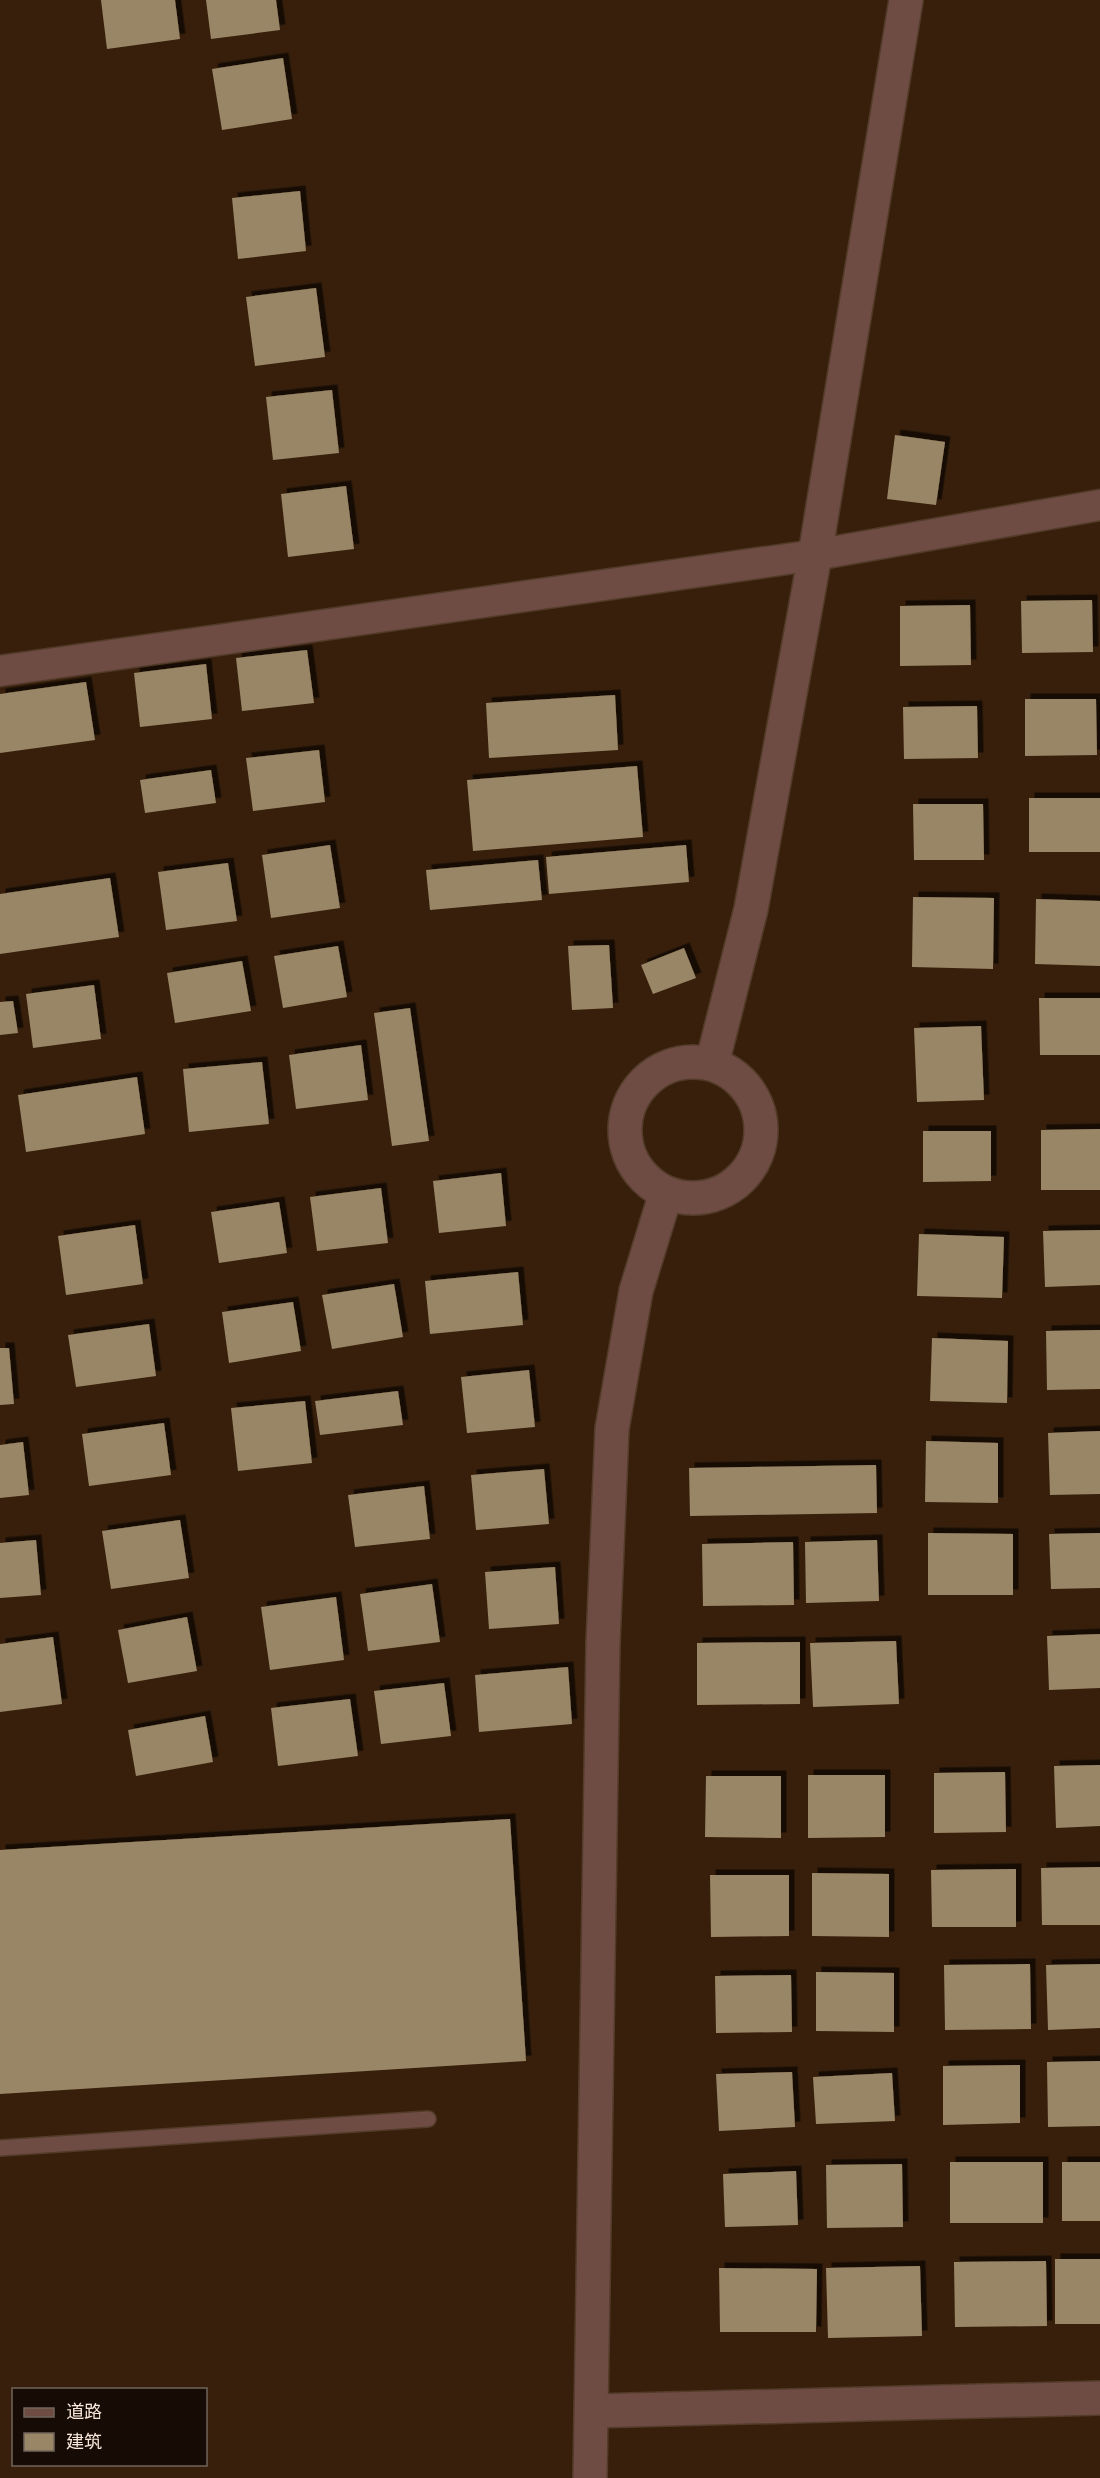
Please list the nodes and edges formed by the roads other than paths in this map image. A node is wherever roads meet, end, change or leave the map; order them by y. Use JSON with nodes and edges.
{"nodes":[{"id":1,"x":906,"y":0,"type":"edge"},
{"id":2,"x":1100,"y":505,"type":"edge"},
{"id":3,"x":815,"y":555,"type":"junction"},
{"id":4,"x":0,"y":671,"type":"edge"},
{"id":5,"x":712,"y":1064,"type":"junction"},
{"id":6,"x":666,"y":1193,"type":"junction"},
{"id":7,"x":428,"y":2119,"type":"dead end"},
{"id":8,"x":0,"y":2148,"type":"edge"},
{"id":9,"x":1100,"y":2398,"type":"edge"},
{"id":10,"x":592,"y":2411,"type":"junction"},
{"id":11,"x":590,"y":2478,"type":"edge"}],
"edges":[{"from":1,"to":3,"type":"street"},
{"from":2,"to":3,"type":"street"},
{"from":3,"to":4,"type":"street"},
{"from":3,"to":5,"type":"street"},
{"from":5,"to":6,"type":"street"},
{"from":5,"to":6,"type":"street"},
{"from":6,"to":10,"type":"street"},
{"from":7,"to":8,"type":"lane"},
{"from":9,"to":10,"type":"street"},
{"from":10,"to":11,"type":"street"}]}
